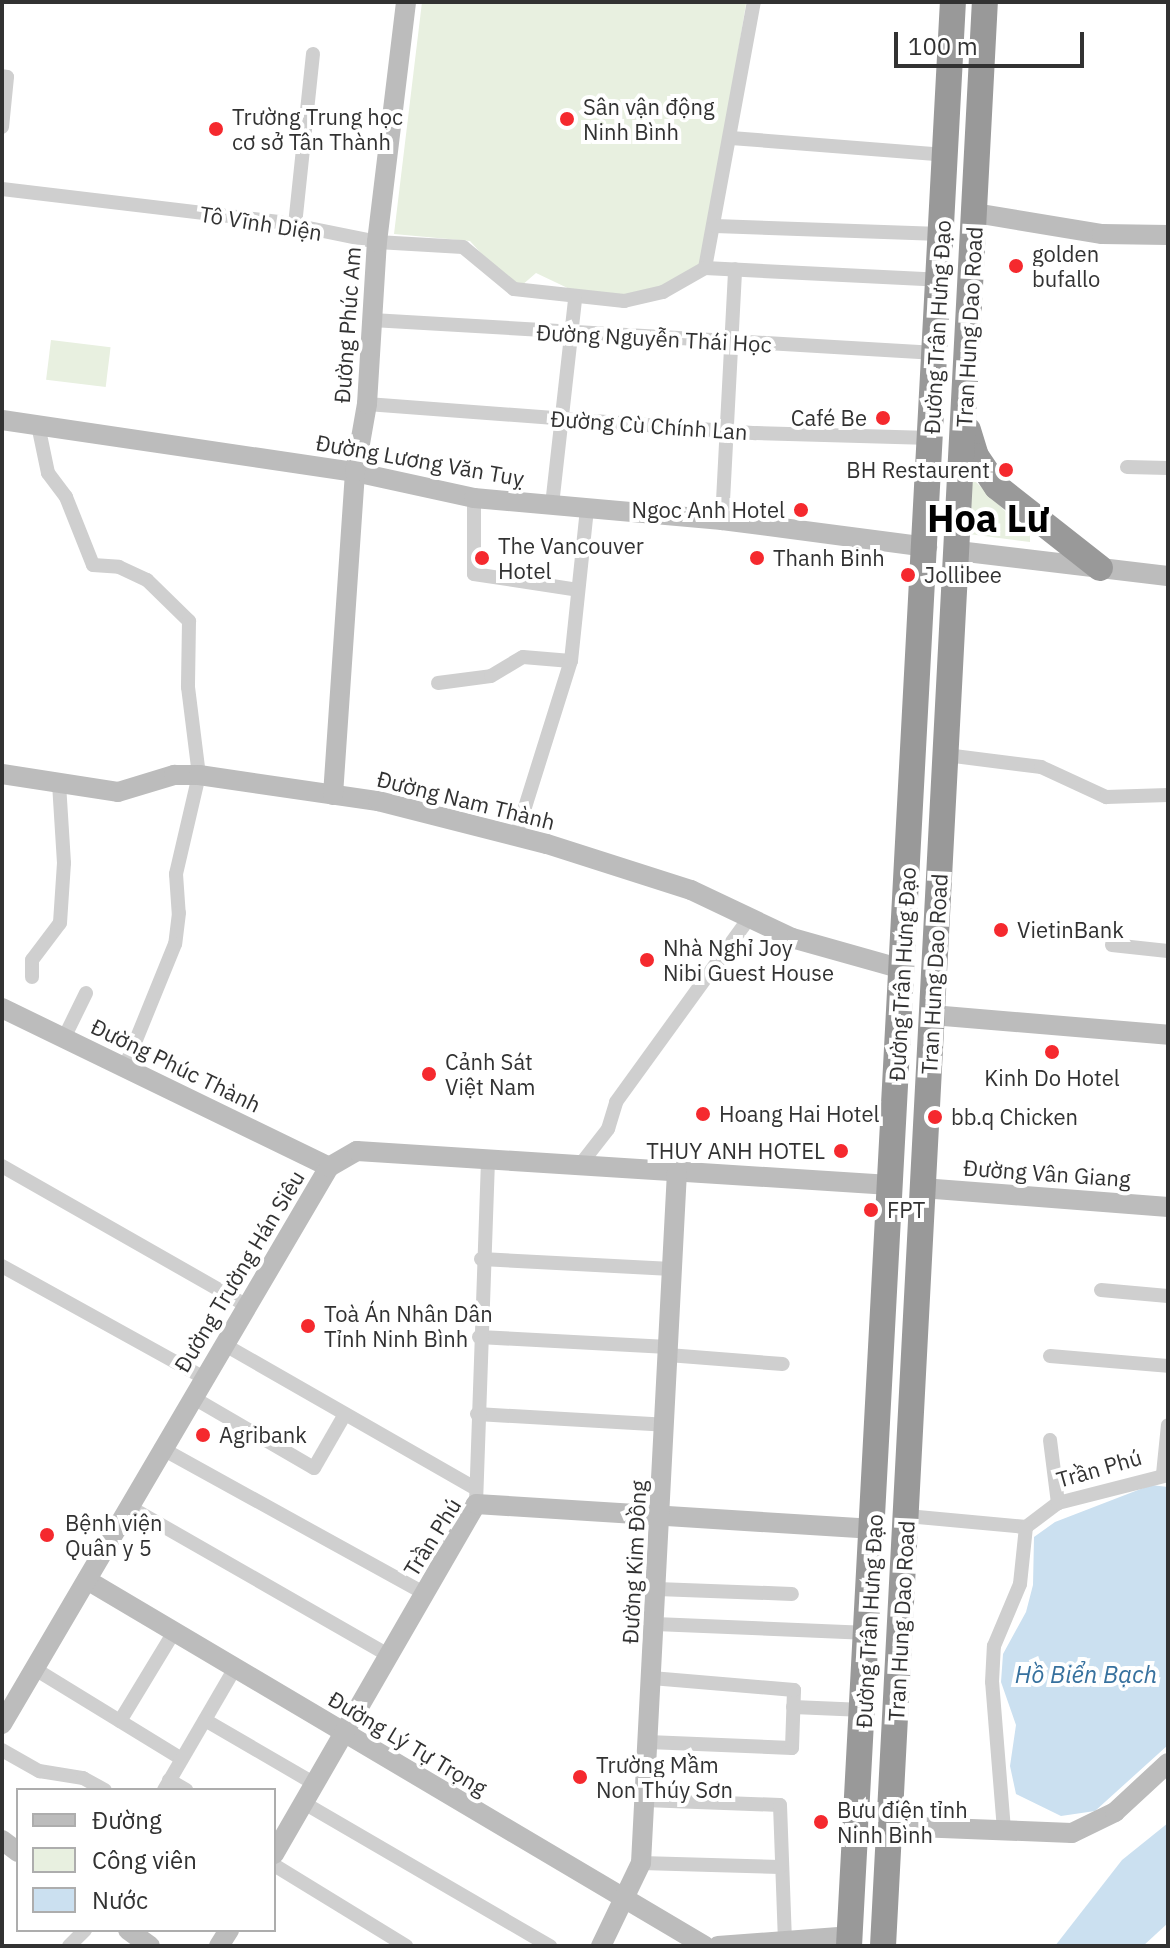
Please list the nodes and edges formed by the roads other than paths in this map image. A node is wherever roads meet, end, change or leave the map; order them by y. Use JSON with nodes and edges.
{"nodes":[{"id":1,"x":406,"y":2,"type":"edge"},
{"id":2,"x":754,"y":2,"type":"edge"},
{"id":3,"x":953,"y":2,"type":"edge"},
{"id":4,"x":985,"y":2,"type":"edge"},
{"id":5,"x":313,"y":54,"type":"dead end"},
{"id":6,"x":2,"y":76,"type":"edge"},
{"id":7,"x":2,"y":127,"type":"edge"},
{"id":8,"x":731,"y":138,"type":"junction"},
{"id":9,"x":945,"y":155,"type":"junction"},
{"id":10,"x":2,"y":189,"type":"edge"},
{"id":11,"x":975,"y":213,"type":"junction"},
{"id":12,"x":295,"y":225,"type":"junction"},
{"id":13,"x":715,"y":226,"type":"junction"},
{"id":14,"x":941,"y":234,"type":"junction"},
{"id":15,"x":1168,"y":235,"type":"edge"},
{"id":16,"x":377,"y":242,"type":"junction"},
{"id":17,"x":705,"y":268,"type":"junction"},
{"id":18,"x":735,"y":269,"type":"junction"},
{"id":19,"x":939,"y":280,"type":"junction"},
{"id":20,"x":575,"y":299,"type":"junction"},
{"id":21,"x":372,"y":320,"type":"junction"},
{"id":22,"x":570,"y":334,"type":"junction"},
{"id":23,"x":731,"y":342,"type":"junction"},
{"id":24,"x":936,"y":353,"type":"junction"},
{"id":25,"x":367,"y":404,"type":"junction"},
{"id":26,"x":964,"y":417,"type":"junction"},
{"id":27,"x":561,"y":418,"type":"junction"},
{"id":28,"x":2,"y":420,"type":"edge"},
{"id":29,"x":38,"y":425,"type":"junction"},
{"id":30,"x":727,"y":431,"type":"junction"},
{"id":31,"x":931,"y":438,"type":"junction"},
{"id":32,"x":1127,"y":467,"type":"dead end"},
{"id":33,"x":1168,"y":468,"type":"edge"},
{"id":34,"x":355,"y":472,"type":"junction"},
{"id":35,"x":474,"y":498,"type":"junction"},
{"id":36,"x":552,"y":505,"type":"junction"},
{"id":37,"x":587,"y":508,"type":"junction"},
{"id":38,"x":722,"y":520,"type":"junction"},
{"id":39,"x":927,"y":547,"type":"junction"},
{"id":40,"x":958,"y":551,"type":"junction"},
{"id":41,"x":1100,"y":568,"type":"junction"},
{"id":42,"x":1168,"y":576,"type":"edge"},
{"id":43,"x":578,"y":590,"type":"junction"},
{"id":44,"x":571,"y":661,"type":"junction"},
{"id":45,"x":438,"y":683,"type":"dead end"},
{"id":46,"x":946,"y":755,"type":"junction"},
{"id":47,"x":2,"y":774,"type":"edge"},
{"id":48,"x":199,"y":775,"type":"junction"},
{"id":49,"x":59,"y":784,"type":"junction"},
{"id":50,"x":333,"y":795,"type":"junction"},
{"id":51,"x":1168,"y":795,"type":"edge"},
{"id":52,"x":516,"y":836,"type":"junction"},
{"id":53,"x":749,"y":918,"type":"junction"},
{"id":54,"x":1112,"y":945,"type":"dead end"},
{"id":55,"x":1168,"y":951,"type":"edge"},
{"id":56,"x":902,"y":969,"type":"junction"},
{"id":57,"x":32,"y":977,"type":"dead end"},
{"id":58,"x":86,"y":993,"type":"dead end"},
{"id":59,"x":2,"y":1008,"type":"edge"},
{"id":60,"x":932,"y":1015,"type":"junction"},
{"id":61,"x":1168,"y":1035,"type":"edge"},
{"id":62,"x":64,"y":1038,"type":"junction"},
{"id":63,"x":125,"y":1067,"type":"junction"},
{"id":64,"x":488,"y":1159,"type":"junction"},
{"id":65,"x":580,"y":1165,"type":"junction"},
{"id":66,"x":2,"y":1166,"type":"edge"},
{"id":67,"x":329,"y":1167,"type":"junction"},
{"id":68,"x":677,"y":1172,"type":"junction"},
{"id":69,"x":890,"y":1185,"type":"junction"},
{"id":70,"x":922,"y":1188,"type":"junction"},
{"id":71,"x":1168,"y":1207,"type":"edge"},
{"id":72,"x":481,"y":1259,"type":"junction"},
{"id":73,"x":2,"y":1266,"type":"edge"},
{"id":74,"x":672,"y":1269,"type":"junction"},
{"id":75,"x":1101,"y":1290,"type":"dead end"},
{"id":76,"x":1168,"y":1296,"type":"edge"},
{"id":77,"x":247,"y":1306,"type":"junction"},
{"id":78,"x":479,"y":1337,"type":"junction"},
{"id":79,"x":225,"y":1345,"type":"junction"},
{"id":80,"x":668,"y":1351,"type":"junction"},
{"id":81,"x":1050,"y":1356,"type":"dead end"},
{"id":82,"x":783,"y":1364,"type":"dead end"},
{"id":83,"x":1168,"y":1366,"type":"edge"},
{"id":84,"x":204,"y":1378,"type":"junction"},
{"id":85,"x":192,"y":1397,"type":"junction"},
{"id":86,"x":345,"y":1414,"type":"junction"},
{"id":87,"x":477,"y":1414,"type":"junction"},
{"id":88,"x":665,"y":1425,"type":"junction"},
{"id":89,"x":1168,"y":1425,"type":"edge"},
{"id":90,"x":1050,"y":1440,"type":"dead end"},
{"id":91,"x":161,"y":1448,"type":"junction"},
{"id":92,"x":1166,"y":1474,"type":"edge"},
{"id":93,"x":476,"y":1496,"type":"junction"},
{"id":94,"x":1058,"y":1503,"type":"junction"},
{"id":95,"x":128,"y":1506,"type":"junction"},
{"id":96,"x":661,"y":1513,"type":"junction"},
{"id":97,"x":906,"y":1524,"type":"junction"},
{"id":98,"x":1026,"y":1527,"type":"junction"},
{"id":99,"x":874,"y":1529,"type":"junction"},
{"id":100,"x":87,"y":1580,"type":"junction"},
{"id":101,"x":657,"y":1589,"type":"junction"},
{"id":102,"x":425,"y":1594,"type":"junction"},
{"id":103,"x":792,"y":1594,"type":"dead end"},
{"id":104,"x":655,"y":1624,"type":"junction"},
{"id":105,"x":174,"y":1632,"type":"junction"},
{"id":106,"x":869,"y":1633,"type":"junction"},
{"id":107,"x":390,"y":1656,"type":"junction"},
{"id":108,"x":235,"y":1668,"type":"junction"},
{"id":109,"x":35,"y":1669,"type":"junction"},
{"id":110,"x":652,"y":1678,"type":"junction"},
{"id":111,"x":793,"y":1707,"type":"junction"},
{"id":112,"x":865,"y":1710,"type":"junction"},
{"id":113,"x":205,"y":1720,"type":"junction"},
{"id":114,"x":120,"y":1721,"type":"junction"},
{"id":115,"x":2,"y":1724,"type":"edge"},
{"id":116,"x":345,"y":1734,"type":"junction"},
{"id":117,"x":648,"y":1742,"type":"junction"},
{"id":118,"x":2,"y":1750,"type":"edge"},
{"id":119,"x":182,"y":1759,"type":"junction"},
{"id":120,"x":1168,"y":1763,"type":"edge"},
{"id":121,"x":315,"y":1784,"type":"junction"},
{"id":122,"x":166,"y":1785,"type":"edge"},
{"id":123,"x":101,"y":1788,"type":"edge"},
{"id":124,"x":644,"y":1800,"type":"junction"},
{"id":125,"x":304,"y":1803,"type":"junction"},
{"id":126,"x":891,"y":1826,"type":"junction"},
{"id":127,"x":1004,"y":1830,"type":"junction"},
{"id":128,"x":276,"y":1851,"type":"edge"},
{"id":129,"x":641,"y":1863,"type":"junction"},
{"id":130,"x":276,"y":1866,"type":"edge"},
{"id":131,"x":780,"y":1867,"type":"junction"},
{"id":132,"x":626,"y":1899,"type":"junction"},
{"id":133,"x":131,"y":1932,"type":"edge"},
{"id":134,"x":785,"y":1941,"type":"junction"},
{"id":135,"x":850,"y":1941,"type":"edge"},
{"id":136,"x":884,"y":1942,"type":"edge"},
{"id":137,"x":150,"y":1946,"type":"edge"},
{"id":138,"x":406,"y":1946,"type":"edge"},
{"id":139,"x":550,"y":1946,"type":"edge"},
{"id":140,"x":601,"y":1946,"type":"edge"},
{"id":141,"x":705,"y":1946,"type":"edge"},
{"id":142,"x":718,"y":1946,"type":"edge"}],
"edges":[{"from":1,"to":16,"type":"street","name":"Đường Phúc Am"},
{"from":2,"to":8,"type":"street"},
{"from":3,"to":9,"type":"highway","name":"Đường Trân Hưng Đạo"},
{"from":4,"to":11,"type":"highway","name":"Tran Hung Dao Road"},
{"from":5,"to":12,"type":"street"},
{"from":6,"to":7,"type":"street"},
{"from":8,"to":9,"type":"street"},
{"from":8,"to":13,"type":"street"},
{"from":9,"to":14,"type":"highway","name":"Đường Trân Hưng Đạo"},
{"from":10,"to":12,"type":"street","name":"Tô Vĩnh Diện"},
{"from":11,"to":15,"type":"street"},
{"from":11,"to":26,"type":"highway","name":"Tran Hung Dao Road"},
{"from":12,"to":16,"type":"street","name":"Tô Vĩnh Diện"},
{"from":13,"to":14,"type":"street"},
{"from":13,"to":17,"type":"street"},
{"from":14,"to":19,"type":"highway","name":"Đường Trân Hưng Đạo"},
{"from":16,"to":20,"type":"street","name":"Tô Vĩnh Diện"},
{"from":16,"to":21,"type":"street","name":"Đường Phúc Am"},
{"from":17,"to":18,"type":"street"},
{"from":17,"to":20,"type":"street","name":"Tô Vĩnh Diện"},
{"from":18,"to":19,"type":"street"},
{"from":18,"to":23,"type":"street"},
{"from":19,"to":24,"type":"highway","name":"Đường Trân Hưng Đạo"},
{"from":20,"to":22,"type":"street"},
{"from":21,"to":22,"type":"street","name":"Đường Nguyễn Thái Học"},
{"from":21,"to":25,"type":"street","name":"Đường Phúc Am"},
{"from":22,"to":23,"type":"street","name":"Đường Nguyễn Thái Học"},
{"from":22,"to":27,"type":"street"},
{"from":23,"to":24,"type":"street","name":"Đường Nguyễn Thái Học"},
{"from":23,"to":30,"type":"street"},
{"from":24,"to":31,"type":"highway","name":"Đường Trân Hưng Đạo"},
{"from":25,"to":27,"type":"street","name":"Đường Cù Chính Lan"},
{"from":25,"to":34,"type":"street","name":"Đường Phúc Am"},
{"from":26,"to":40,"type":"highway","name":"Tran Hung Dao Road"},
{"from":26,"to":41,"type":"highway"},
{"from":27,"to":30,"type":"street","name":"Đường Cù Chính Lan"},
{"from":27,"to":36,"type":"street"},
{"from":28,"to":29,"type":"street","name":"Đường Lương Văn Tuỵ"},
{"from":29,"to":34,"type":"street","name":"Đường Lương Văn Tuỵ"},
{"from":29,"to":48,"type":"street"},
{"from":30,"to":31,"type":"street","name":"Đường Cù Chính Lan"},
{"from":30,"to":38,"type":"street"},
{"from":31,"to":39,"type":"highway","name":"Đường Trân Hưng Đạo"},
{"from":32,"to":33,"type":"street"},
{"from":34,"to":35,"type":"street","name":"Đường Lương Văn Tuỵ"},
{"from":34,"to":50,"type":"street","name":"Đường Phúc Am"},
{"from":35,"to":36,"type":"street","name":"Đường Lương Văn Tuỵ"},
{"from":35,"to":43,"type":"street"},
{"from":36,"to":37,"type":"street","name":"Đường Lương Văn Tuỵ"},
{"from":37,"to":38,"type":"street","name":"Đường Lương Văn Tuỵ"},
{"from":37,"to":43,"type":"street"},
{"from":38,"to":39,"type":"street","name":"Đường Lương Văn Tuỵ"},
{"from":39,"to":40,"type":"highway"},
{"from":39,"to":56,"type":"highway","name":"Đường Trân Hưng Đạo"},
{"from":40,"to":41,"type":"street"},
{"from":40,"to":46,"type":"highway","name":"Tran Hung Dao Road"},
{"from":41,"to":42,"type":"street"},
{"from":43,"to":44,"type":"street"},
{"from":44,"to":45,"type":"street"},
{"from":44,"to":52,"type":"street"},
{"from":46,"to":51,"type":"street"},
{"from":46,"to":60,"type":"highway","name":"Tran Hung Dao Road"},
{"from":47,"to":49,"type":"street","name":"Đường Nam Thành"},
{"from":48,"to":49,"type":"street","name":"Đường Nam Thành"},
{"from":48,"to":50,"type":"street","name":"Đường Nam Thành"},
{"from":48,"to":63,"type":"street"},
{"from":49,"to":57,"type":"street"},
{"from":50,"to":52,"type":"street","name":"Đường Nam Thành"},
{"from":52,"to":53,"type":"street","name":"Đường Nam Thành"},
{"from":53,"to":56,"type":"street","name":"Đường Nam Thành"},
{"from":53,"to":65,"type":"street"},
{"from":54,"to":55,"type":"street"},
{"from":56,"to":69,"type":"highway","name":"Đường Trân Hưng Đạo"},
{"from":58,"to":62,"type":"street"},
{"from":59,"to":62,"type":"street","name":"Đường Phúc Thành"},
{"from":60,"to":61,"type":"street"},
{"from":60,"to":70,"type":"highway","name":"Tran Hung Dao Road"},
{"from":62,"to":63,"type":"street","name":"Đường Phúc Thành"},
{"from":63,"to":67,"type":"street","name":"Đường Phúc Thành"},
{"from":64,"to":65,"type":"street","name":"Đường Trường Hán Siêu"},
{"from":64,"to":67,"type":"street","name":"Đường Trường Hán Siêu"},
{"from":64,"to":72,"type":"street"},
{"from":65,"to":68,"type":"street","name":"Đường Trường Hán Siêu"},
{"from":66,"to":77,"type":"street"},
{"from":67,"to":77,"type":"street","name":"Đường Trường Hán Siêu"},
{"from":68,"to":69,"type":"street","name":"Đường Trường Hán Siêu"},
{"from":68,"to":74,"type":"street","name":"Đường Kim Đồng"},
{"from":69,"to":70,"type":"highway"},
{"from":69,"to":99,"type":"highway","name":"Đường Trân Hưng Đạo"},
{"from":70,"to":71,"type":"street","name":"Đường Vân Giang"},
{"from":70,"to":97,"type":"highway","name":"Tran Hung Dao Road"},
{"from":72,"to":74,"type":"street"},
{"from":72,"to":78,"type":"street"},
{"from":73,"to":84,"type":"street"},
{"from":74,"to":80,"type":"street","name":"Đường Kim Đồng"},
{"from":75,"to":76,"type":"street"},
{"from":77,"to":79,"type":"street","name":"Đường Trường Hán Siêu"},
{"from":78,"to":80,"type":"street"},
{"from":78,"to":87,"type":"street"},
{"from":79,"to":84,"type":"street","name":"Đường Trường Hán Siêu"},
{"from":79,"to":86,"type":"street"},
{"from":80,"to":82,"type":"street"},
{"from":80,"to":88,"type":"street","name":"Đường Kim Đồng"},
{"from":81,"to":83,"type":"street"},
{"from":84,"to":85,"type":"street","name":"Đường Trường Hán Siêu"},
{"from":85,"to":86,"type":"street"},
{"from":85,"to":91,"type":"street","name":"Đường Trường Hán Siêu"},
{"from":86,"to":93,"type":"street"},
{"from":87,"to":88,"type":"street"},
{"from":87,"to":93,"type":"street"},
{"from":88,"to":96,"type":"street","name":"Đường Kim Đồng"},
{"from":89,"to":92,"type":"street"},
{"from":90,"to":94,"type":"street"},
{"from":91,"to":95,"type":"street","name":"Đường Trường Hán Siêu"},
{"from":91,"to":102,"type":"street"},
{"from":92,"to":94,"type":"street","name":"Trần Phú"},
{"from":93,"to":96,"type":"street","name":"Trần Phú"},
{"from":93,"to":102,"type":"street","name":"Trần Phú"},
{"from":94,"to":98,"type":"street","name":"Trần Phú"},
{"from":95,"to":100,"type":"street","name":"Đường Trường Hán Siêu"},
{"from":95,"to":107,"type":"street"},
{"from":96,"to":99,"type":"street","name":"Trần Phú"},
{"from":96,"to":101,"type":"street","name":"Đường Kim Đồng"},
{"from":97,"to":98,"type":"street"},
{"from":97,"to":99,"type":"highway"},
{"from":97,"to":126,"type":"highway","name":"Tran Hung Dao Road"},
{"from":98,"to":127,"type":"street"},
{"from":99,"to":106,"type":"highway","name":"Đường Trân Hưng Đạo"},
{"from":100,"to":105,"type":"street","name":"Đường Lý Tự Trọng"},
{"from":100,"to":109,"type":"street","name":"Đường Trường Hán Siêu"},
{"from":101,"to":103,"type":"street"},
{"from":101,"to":104,"type":"street","name":"Đường Kim Đồng"},
{"from":102,"to":107,"type":"street","name":"Trần Phú"},
{"from":104,"to":106,"type":"street"},
{"from":104,"to":110,"type":"street","name":"Đường Kim Đồng"},
{"from":105,"to":108,"type":"street","name":"Đường Lý Tự Trọng"},
{"from":105,"to":114,"type":"street"},
{"from":106,"to":112,"type":"highway","name":"Đường Trân Hưng Đạo"},
{"from":107,"to":116,"type":"street","name":"Trần Phú"},
{"from":108,"to":113,"type":"street"},
{"from":108,"to":116,"type":"street","name":"Đường Lý Tự Trọng"},
{"from":109,"to":114,"type":"street"},
{"from":109,"to":115,"type":"street","name":"Đường Trường Hán Siêu"},
{"from":110,"to":111,"type":"street"},
{"from":110,"to":117,"type":"street","name":"Đường Kim Đồng"},
{"from":111,"to":112,"type":"street"},
{"from":111,"to":117,"type":"street"},
{"from":112,"to":135,"type":"highway","name":"Đường Trân Hưng Đạo"},
{"from":113,"to":119,"type":"street"},
{"from":113,"to":121,"type":"street"},
{"from":114,"to":119,"type":"street"},
{"from":116,"to":121,"type":"street","name":"Trần Phú"},
{"from":116,"to":132,"type":"street","name":"Đường Lý Tự Trọng"},
{"from":117,"to":124,"type":"street","name":"Đường Kim Đồng"},
{"from":118,"to":123,"type":"street"},
{"from":119,"to":122,"type":"street"},
{"from":120,"to":127,"type":"street"},
{"from":121,"to":125,"type":"street","name":"Trần Phú"},
{"from":124,"to":129,"type":"street","name":"Đường Kim Đồng"},
{"from":124,"to":131,"type":"street"},
{"from":125,"to":128,"type":"street","name":"Trần Phú"},
{"from":125,"to":139,"type":"street"},
{"from":126,"to":127,"type":"street"},
{"from":126,"to":136,"type":"highway","name":"Tran Hung Dao Road"},
{"from":129,"to":131,"type":"street"},
{"from":129,"to":132,"type":"street","name":"Đường Kim Đồng"},
{"from":130,"to":138,"type":"street"},
{"from":131,"to":134,"type":"street"},
{"from":132,"to":140,"type":"street","name":"Đường Kim Đồng"},
{"from":132,"to":141,"type":"street","name":"Đường Lý Tự Trọng"},
{"from":133,"to":137,"type":"street"},
{"from":134,"to":135,"type":"street"},
{"from":134,"to":142,"type":"street"}]}
